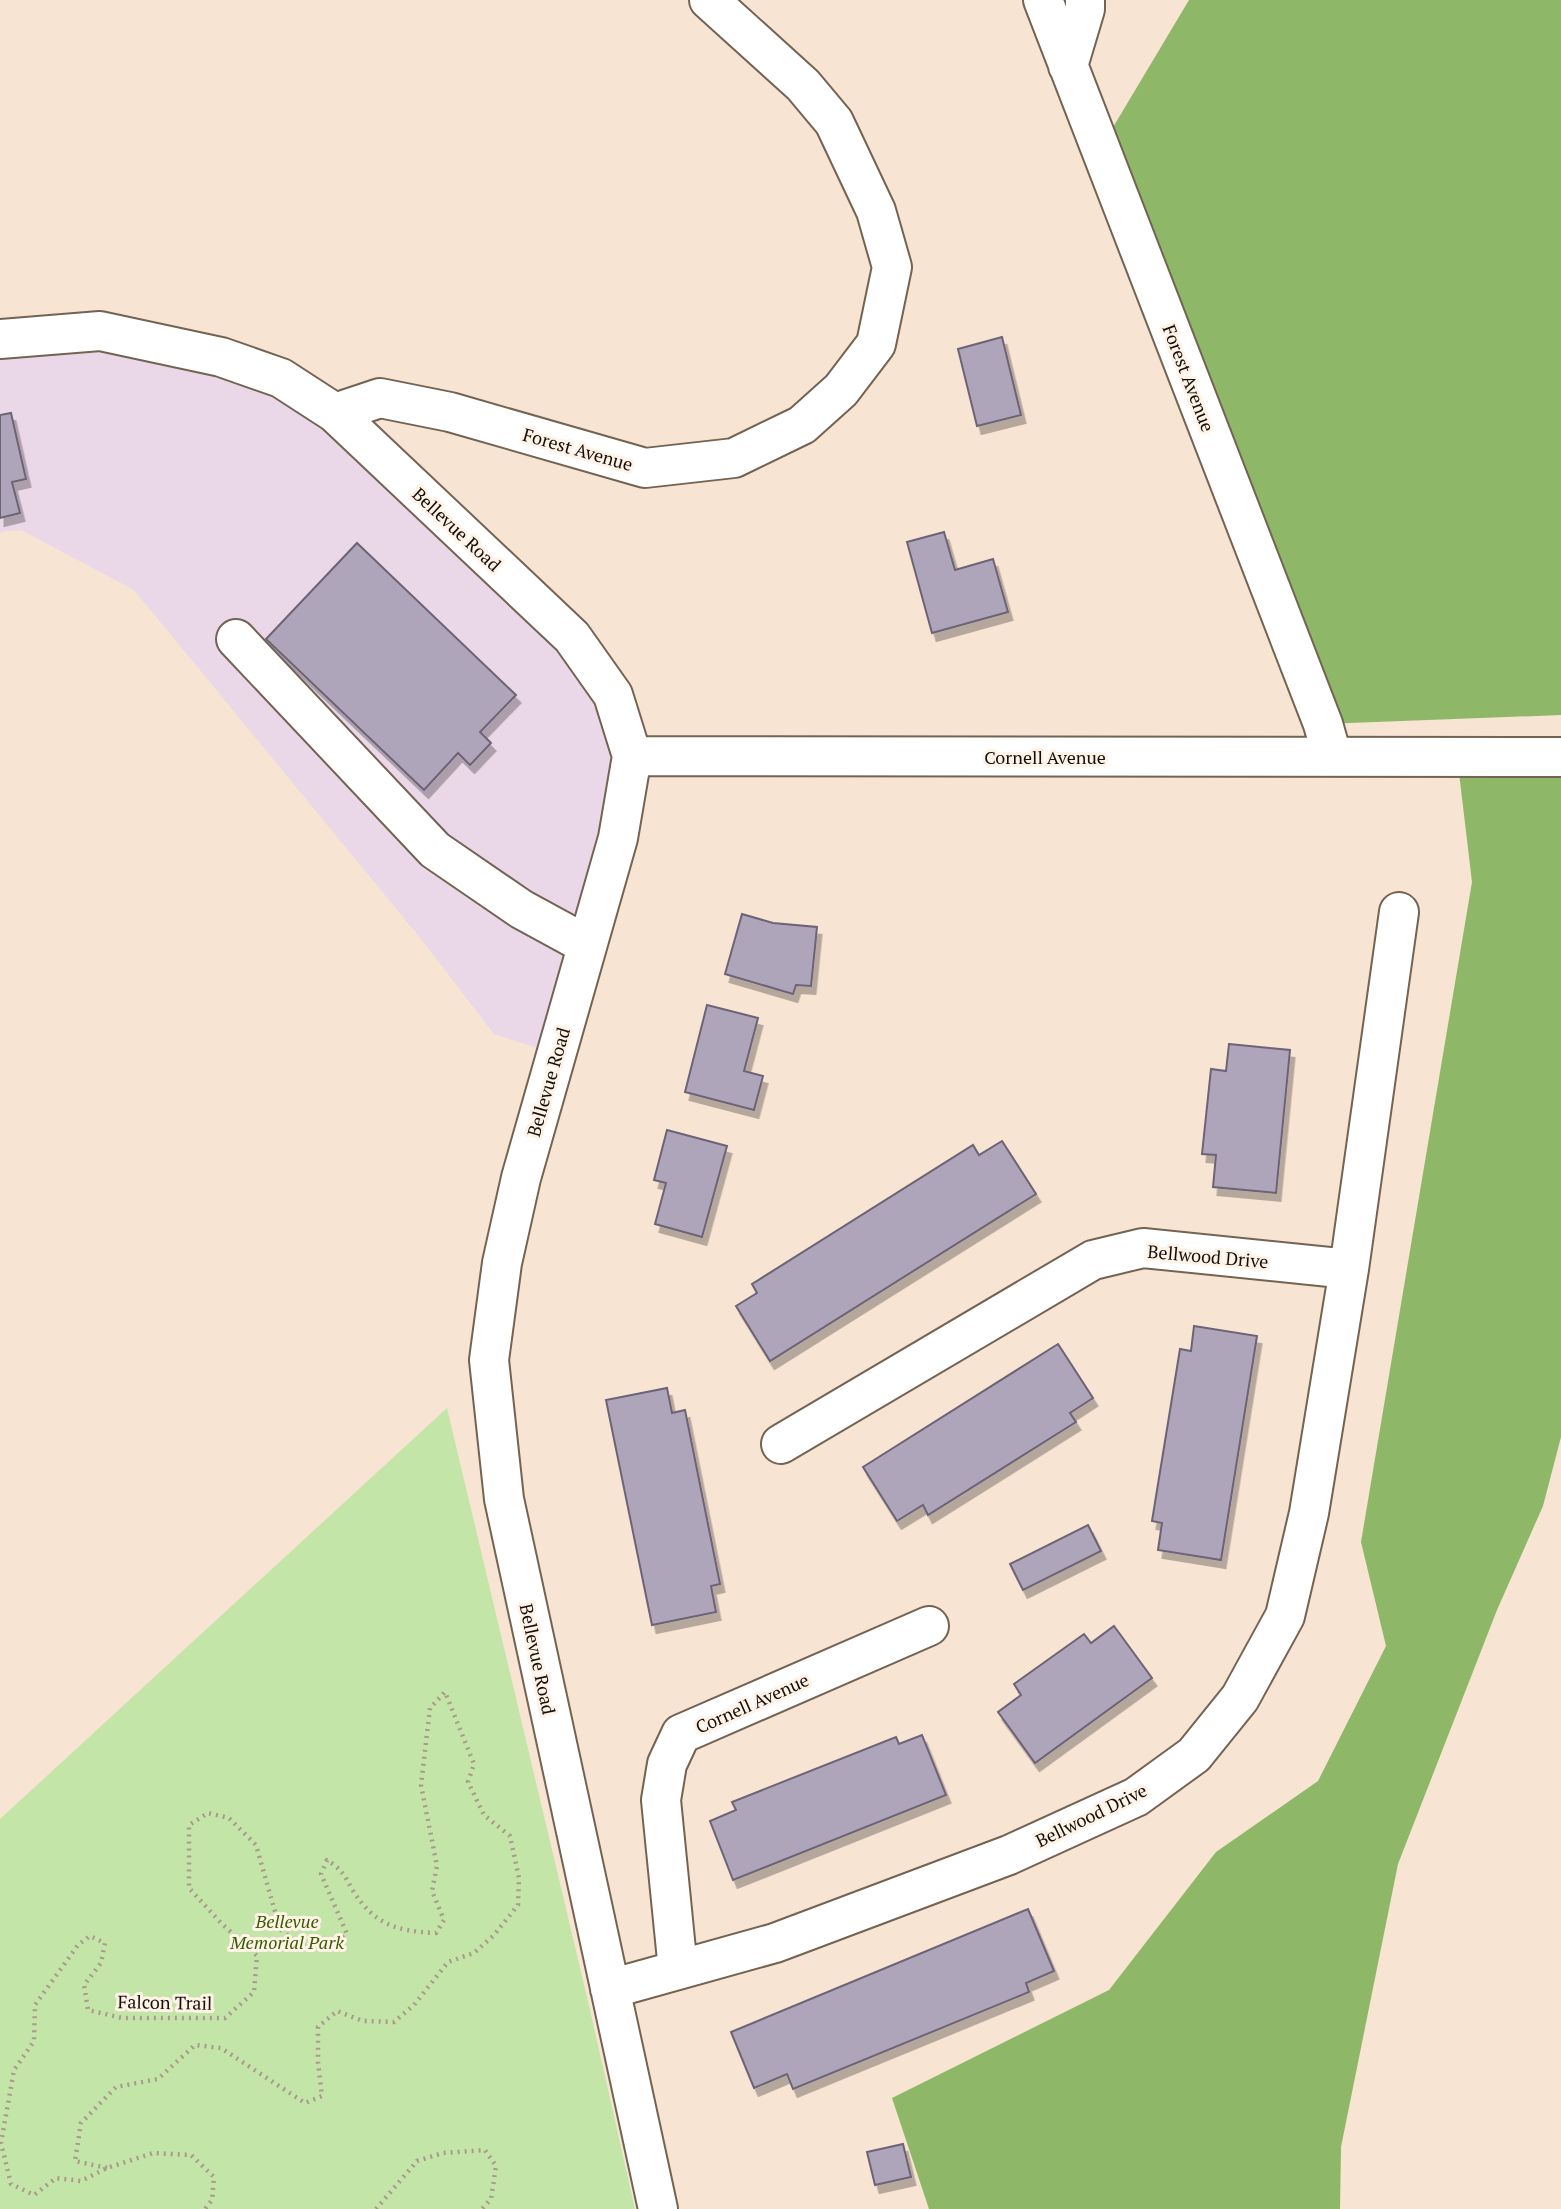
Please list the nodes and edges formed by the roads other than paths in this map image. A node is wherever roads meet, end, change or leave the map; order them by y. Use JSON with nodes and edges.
{"nodes":[{"id":1,"x":709,"y":0,"type":"edge"},
{"id":2,"x":1043,"y":0,"type":"edge"},
{"id":3,"x":1085,"y":0,"type":"edge"},
{"id":4,"x":1068,"y":66,"type":"junction"},
{"id":5,"x":0,"y":339,"type":"edge"},
{"id":6,"x":335,"y":413,"type":"junction"},
{"id":7,"x":236,"y":639,"type":"dead end"},
{"id":8,"x":632,"y":756,"type":"junction"},
{"id":9,"x":1332,"y":756,"type":"junction"},
{"id":10,"x":1561,"y":757,"type":"edge"},
{"id":11,"x":1399,"y":912,"type":"dead end"},
{"id":12,"x":587,"y":945,"type":"junction"},
{"id":13,"x":1349,"y":1269,"type":"junction"},
{"id":14,"x":781,"y":1444,"type":"dead end"},
{"id":15,"x":929,"y":1626,"type":"dead end"},
{"id":16,"x":678,"y":1970,"type":"junction"},
{"id":17,"x":610,"y":1989,"type":"junction"},
{"id":18,"x":658,"y":2209,"type":"edge"}],
"edges":[{"from":1,"to":6,"type":"street","name":"Forest Avenue"},
{"from":2,"to":4,"type":"street","name":"Forest Avenue"},
{"from":3,"to":4,"type":"street"},
{"from":4,"to":9,"type":"street","name":"Forest Avenue"},
{"from":5,"to":6,"type":"street","name":"Bellevue Road"},
{"from":6,"to":8,"type":"street","name":"Bellevue Road"},
{"from":7,"to":12,"type":"street"},
{"from":8,"to":9,"type":"street","name":"Cornell Avenue"},
{"from":8,"to":12,"type":"street","name":"Bellevue Road"},
{"from":9,"to":10,"type":"street","name":"Cornell Avenue"},
{"from":11,"to":13,"type":"street","name":"Bellwood Drive"},
{"from":12,"to":17,"type":"street","name":"Bellevue Road"},
{"from":13,"to":14,"type":"street","name":"Bellwood Drive"},
{"from":13,"to":16,"type":"street","name":"Bellwood Drive"},
{"from":15,"to":16,"type":"street","name":"Cornell Avenue"},
{"from":16,"to":17,"type":"street","name":"Bellwood Drive"},
{"from":17,"to":18,"type":"street","name":"Bellevue Road"}]}
